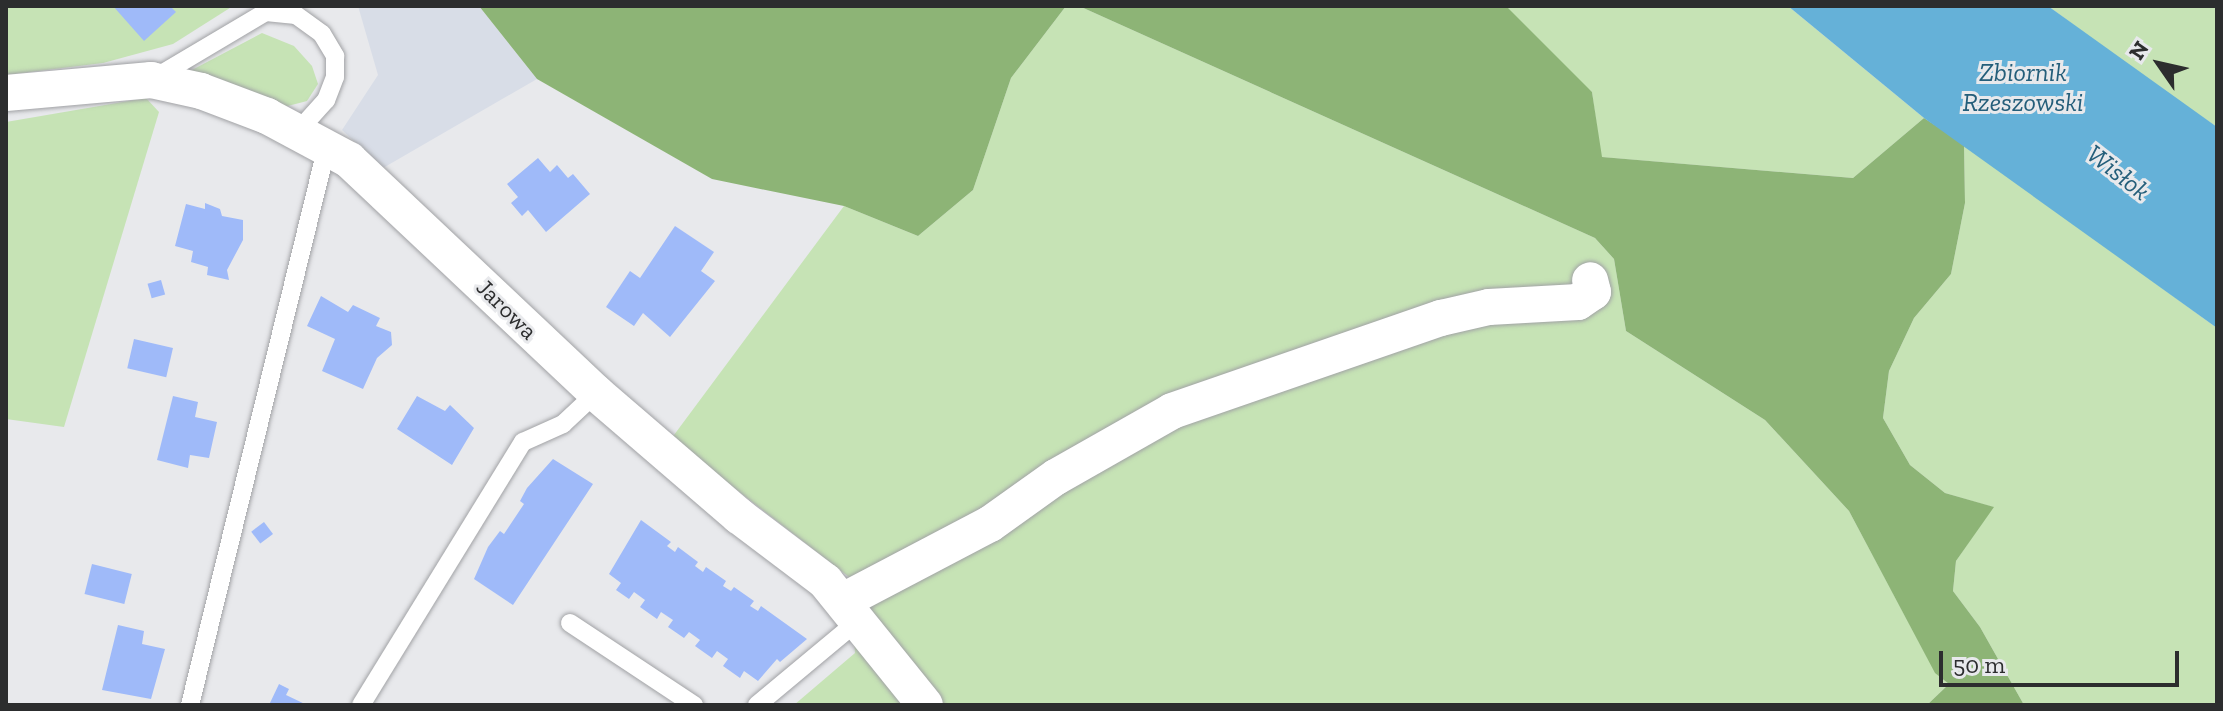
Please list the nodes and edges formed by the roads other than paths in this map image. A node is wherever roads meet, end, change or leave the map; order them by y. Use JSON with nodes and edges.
{"nodes":[{"id":1,"x":151,"y":80,"type":"junction"},
{"id":2,"x":6,"y":93,"type":"edge"},
{"id":3,"x":313,"y":138,"type":"junction"},
{"id":4,"x":1590,"y":280,"type":"dead end"},
{"id":5,"x":596,"y":393,"type":"junction"},
{"id":6,"x":852,"y":610,"type":"junction"},
{"id":7,"x":570,"y":623,"type":"dead end"},
{"id":8,"x":190,"y":705,"type":"edge"},
{"id":9,"x":361,"y":705,"type":"edge"},
{"id":10,"x":694,"y":705,"type":"edge"},
{"id":11,"x":757,"y":705,"type":"edge"},
{"id":12,"x":925,"y":705,"type":"edge"}],
"edges":[{"from":1,"to":2,"type":"street","name":"Jarowa"},
{"from":1,"to":3,"type":"street","name":"Jarowa"},
{"from":1,"to":3,"type":"lane"},
{"from":3,"to":5,"type":"street","name":"Jarowa"},
{"from":3,"to":8,"type":"lane"},
{"from":4,"to":6,"type":"street"},
{"from":5,"to":6,"type":"street","name":"Jarowa"},
{"from":5,"to":9,"type":"lane"},
{"from":6,"to":11,"type":"lane"},
{"from":6,"to":12,"type":"street","name":"Jarowa"},
{"from":7,"to":10,"type":"lane"}]}
